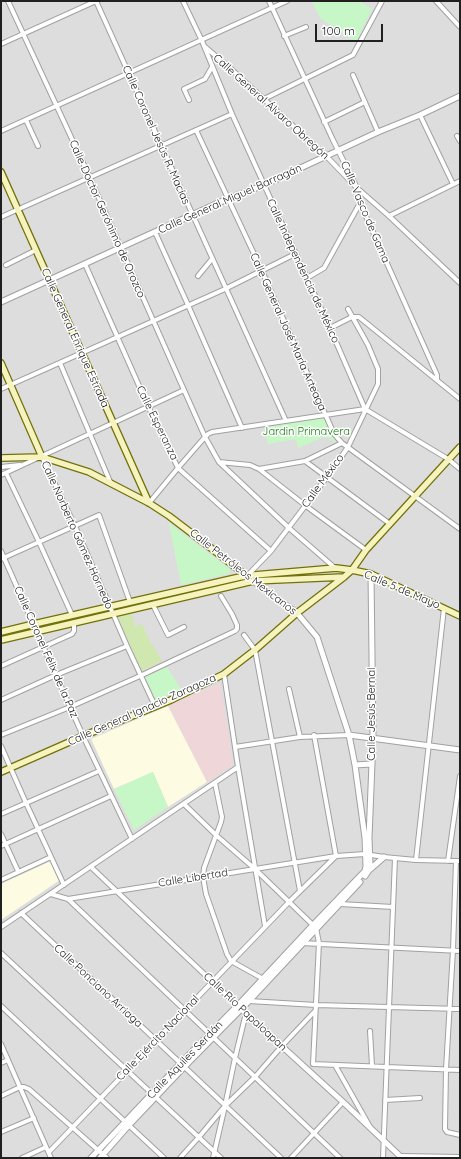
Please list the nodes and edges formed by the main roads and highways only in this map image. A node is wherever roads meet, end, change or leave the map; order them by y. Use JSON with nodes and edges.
{"nodes":[{"id":1,"x":1,"y":172,"type":"edge"},
{"id":2,"x":1,"y":363,"type":"edge"},
{"id":3,"x":460,"y":447,"type":"edge"},
{"id":4,"x":42,"y":457,"type":"junction"},
{"id":5,"x":1,"y":458,"type":"edge"},
{"id":6,"x":149,"y":503,"type":"junction"},
{"id":7,"x":352,"y":570,"type":"junction"},
{"id":8,"x":247,"y":576,"type":"junction"},
{"id":9,"x":344,"y":577,"type":"junction"},
{"id":10,"x":253,"y":581,"type":"junction"},
{"id":11,"x":460,"y":616,"type":"edge"},
{"id":12,"x":1,"y":632,"type":"edge"},
{"id":13,"x":1,"y":640,"type":"edge"},
{"id":14,"x":1,"y":772,"type":"edge"}],
"edges":[{"from":1,"to":6,"type":"main road","name":"Calle General Enrique Estrada"},
{"from":2,"to":4,"type":"main road","name":"Calle Norberto Gómez Hornedo"},
{"from":3,"to":7,"type":"main road","name":"Calle General Ignacio Zaragoza"},
{"from":4,"to":5,"type":"main road","name":"Calle Petróleos Mexicanos"},
{"from":4,"to":6,"type":"main road","name":"Calle Petróleos Mexicanos"},
{"from":6,"to":8,"type":"main road","name":"Calle Petróleos Mexicanos"},
{"from":7,"to":8,"type":"main road","name":"Calle 5 de Mayo"},
{"from":7,"to":9,"type":"main road","name":"Calle General Ignacio Zaragoza"},
{"from":7,"to":11,"type":"main road","name":"Calle 5 de Mayo"},
{"from":8,"to":10,"type":"main road","name":"Calle Petróleos Mexicanos"},
{"from":8,"to":12,"type":"main road","name":"Calle 5 de Mayo"},
{"from":9,"to":10,"type":"main road"},
{"from":9,"to":14,"type":"main road","name":"Calle General Ignacio Zaragoza"},
{"from":10,"to":13,"type":"main road"}]}
